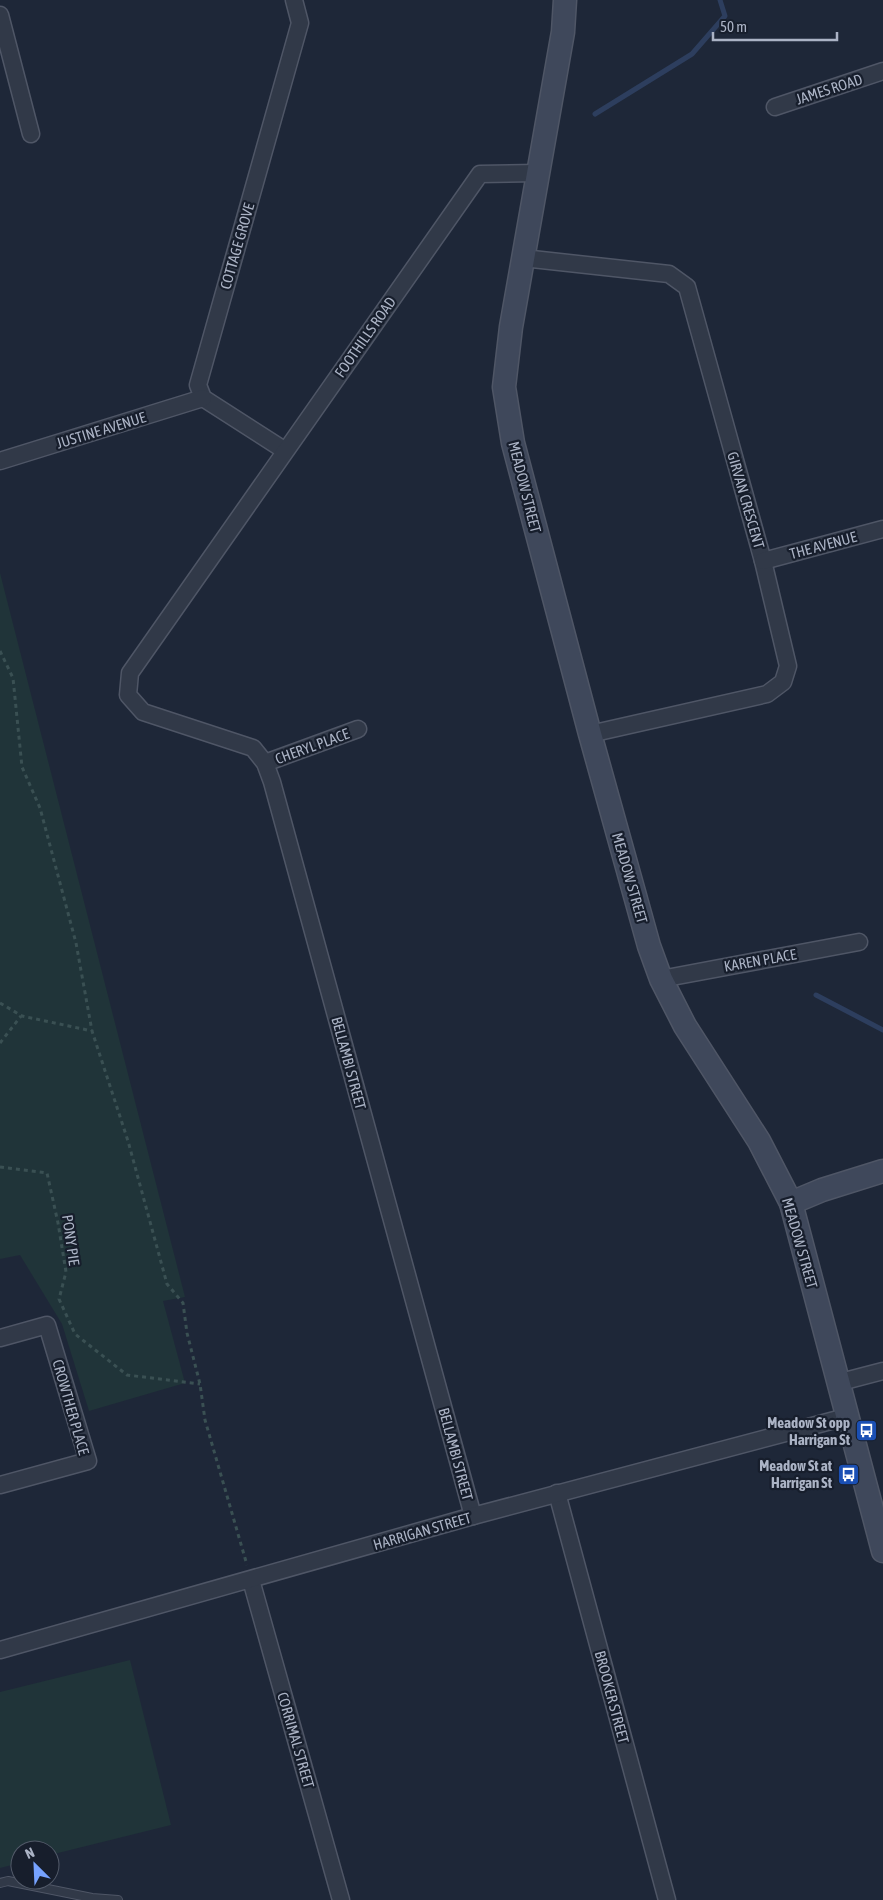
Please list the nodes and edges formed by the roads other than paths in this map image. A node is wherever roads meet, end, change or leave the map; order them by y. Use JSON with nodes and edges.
{"nodes":[{"id":1,"x":294,"y":0,"type":"edge"},
{"id":2,"x":565,"y":0,"type":"edge"},
{"id":3,"x":0,"y":15,"type":"edge"},
{"id":4,"x":883,"y":71,"type":"edge"},
{"id":5,"x":775,"y":107,"type":"dead end"},
{"id":6,"x":31,"y":134,"type":"dead end"},
{"id":7,"x":538,"y":173,"type":"junction"},
{"id":8,"x":523,"y":258,"type":"junction"},
{"id":9,"x":203,"y":398,"type":"junction"},
{"id":10,"x":284,"y":450,"type":"junction"},
{"id":11,"x":0,"y":461,"type":"edge"},
{"id":12,"x":883,"y":529,"type":"edge"},
{"id":13,"x":764,"y":561,"type":"junction"},
{"id":14,"x":128,"y":696,"type":"joint"},
{"id":15,"x":358,"y":729,"type":"dead end"},
{"id":16,"x":590,"y":734,"type":"junction"},
{"id":17,"x":265,"y":763,"type":"junction"},
{"id":18,"x":860,"y":942,"type":"dead end"},
{"id":19,"x":661,"y":979,"type":"junction"},
{"id":20,"x":883,"y":1171,"type":"edge"},
{"id":21,"x":791,"y":1203,"type":"junction"},
{"id":22,"x":0,"y":1338,"type":"edge"},
{"id":23,"x":883,"y":1371,"type":"edge"},
{"id":24,"x":837,"y":1383,"type":"junction"},
{"id":25,"x":846,"y":1417,"type":"junction"},
{"id":26,"x":0,"y":1484,"type":"edge"},
{"id":27,"x":557,"y":1493,"type":"junction"},
{"id":28,"x":473,"y":1516,"type":"junction"},
{"id":29,"x":883,"y":1551,"type":"edge"},
{"id":30,"x":251,"y":1580,"type":"junction"},
{"id":31,"x":0,"y":1650,"type":"edge"},
{"id":32,"x":0,"y":1883,"type":"edge"},
{"id":33,"x":118,"y":1900,"type":"edge"},
{"id":34,"x":341,"y":1900,"type":"edge"},
{"id":35,"x":667,"y":1900,"type":"edge"}],
"edges":[{"from":1,"to":9,"type":"street","name":"COTTAGE GROVE"},
{"from":2,"to":7,"type":"street"},
{"from":3,"to":6,"type":"street"},
{"from":4,"to":5,"type":"street","name":"JAMES ROAD"},
{"from":7,"to":8,"type":"street","name":"MEADOW STREET"},
{"from":7,"to":10,"type":"street","name":"FOOTHILLS ROAD"},
{"from":8,"to":13,"type":"street","name":"GIRVAN CRESCENT"},
{"from":8,"to":16,"type":"street","name":"MEADOW STREET"},
{"from":9,"to":10,"type":"street"},
{"from":9,"to":11,"type":"street","name":"JUSTINE AVENUE"},
{"from":10,"to":14,"type":"street","name":"FOOTHILLS ROAD"},
{"from":12,"to":13,"type":"street","name":"THE AVENUE"},
{"from":13,"to":16,"type":"street","name":"GIRVAN CRESCENT"},
{"from":14,"to":17,"type":"street","name":"BELLAMBI STREET"},
{"from":15,"to":17,"type":"street","name":"CHERYL PLACE"},
{"from":16,"to":19,"type":"street","name":"MEADOW STREET"},
{"from":17,"to":28,"type":"street","name":"BELLAMBI STREET"},
{"from":18,"to":19,"type":"street","name":"KAREN PLACE"},
{"from":19,"to":21,"type":"street","name":"MEADOW STREET"},
{"from":20,"to":21,"type":"street"},
{"from":21,"to":24,"type":"street","name":"MEADOW STREET"},
{"from":22,"to":26,"type":"street","name":"CROWTHER PLACE"},
{"from":23,"to":24,"type":"street"},
{"from":24,"to":25,"type":"street","name":"MEADOW STREET"},
{"from":25,"to":27,"type":"street","name":"HARRIGAN STREET"},
{"from":25,"to":29,"type":"street","name":"MEADOW STREET"},
{"from":27,"to":28,"type":"street","name":"HARRIGAN STREET"},
{"from":27,"to":35,"type":"street","name":"BROOKER STREET"},
{"from":28,"to":30,"type":"street","name":"HARRIGAN STREET"},
{"from":30,"to":31,"type":"street","name":"HARRIGAN STREET"},
{"from":30,"to":34,"type":"street","name":"CORRIMAL STREET"},
{"from":32,"to":33,"type":"lane"}]}
